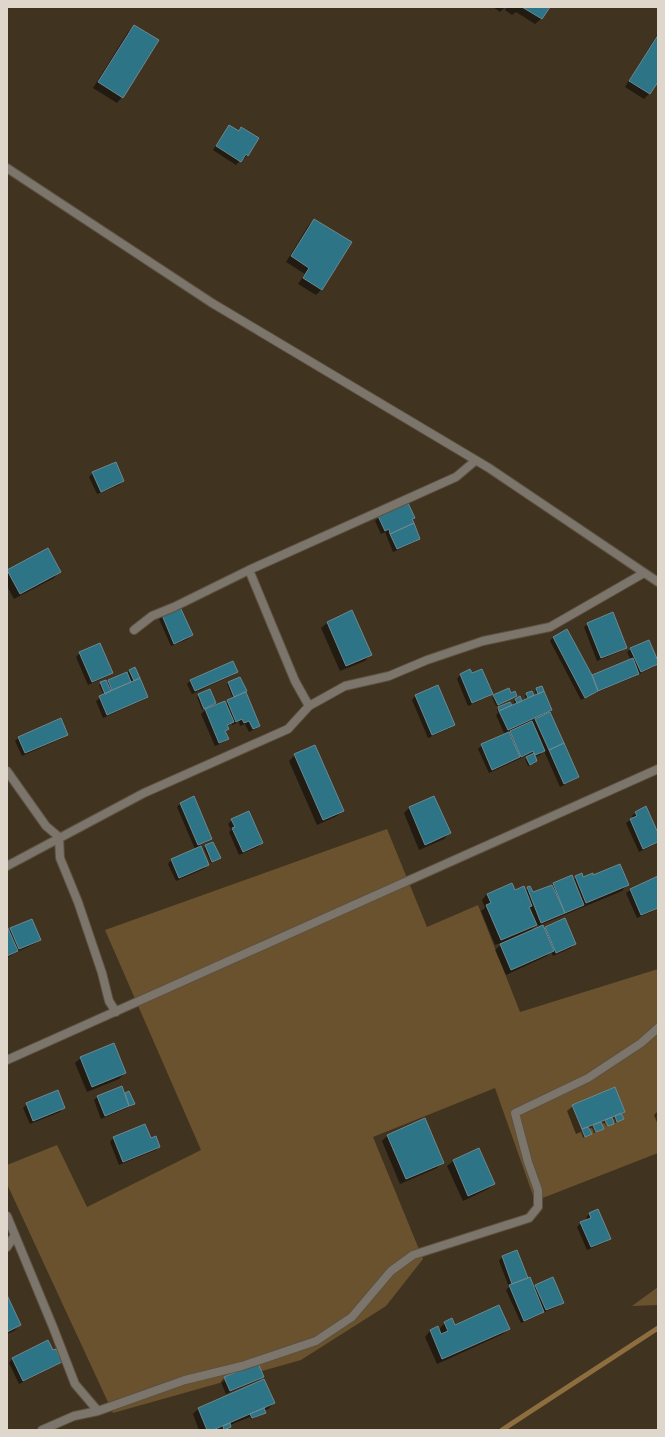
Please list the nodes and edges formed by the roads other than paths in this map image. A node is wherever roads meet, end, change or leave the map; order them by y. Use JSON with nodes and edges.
{"nodes":[{"id":1,"x":7,"y":168,"type":"edge"},
{"id":2,"x":475,"y":461,"type":"junction"},
{"id":3,"x":249,"y":570,"type":"junction"},
{"id":4,"x":644,"y":573,"type":"junction"},
{"id":5,"x":658,"y":582,"type":"edge"},
{"id":6,"x":134,"y":630,"type":"dead end"},
{"id":7,"x":309,"y":706,"type":"junction"},
{"id":8,"x":658,"y":769,"type":"edge"},
{"id":9,"x":7,"y":771,"type":"edge"},
{"id":10,"x":59,"y":837,"type":"junction"},
{"id":11,"x":7,"y":866,"type":"edge"},
{"id":12,"x":116,"y":1012,"type":"junction"},
{"id":13,"x":658,"y":1028,"type":"edge"},
{"id":14,"x":7,"y":1060,"type":"edge"},
{"id":15,"x":7,"y":1216,"type":"edge"},
{"id":16,"x":15,"y":1235,"type":"junction"},
{"id":17,"x":7,"y":1247,"type":"edge"},
{"id":18,"x":98,"y":1411,"type":"junction"},
{"id":19,"x":42,"y":1430,"type":"edge"}],
"edges":[{"from":1,"to":2,"type":"street"},
{"from":2,"to":3,"type":"street"},
{"from":2,"to":4,"type":"street"},
{"from":3,"to":6,"type":"street"},
{"from":3,"to":7,"type":"street"},
{"from":4,"to":5,"type":"street"},
{"from":4,"to":7,"type":"street"},
{"from":7,"to":10,"type":"street"},
{"from":8,"to":12,"type":"street"},
{"from":9,"to":10,"type":"street"},
{"from":10,"to":11,"type":"street"},
{"from":10,"to":12,"type":"street"},
{"from":12,"to":14,"type":"street"},
{"from":13,"to":18,"type":"street"},
{"from":15,"to":16,"type":"street"},
{"from":16,"to":17,"type":"street"},
{"from":16,"to":18,"type":"street"},
{"from":18,"to":19,"type":"street"}]}
